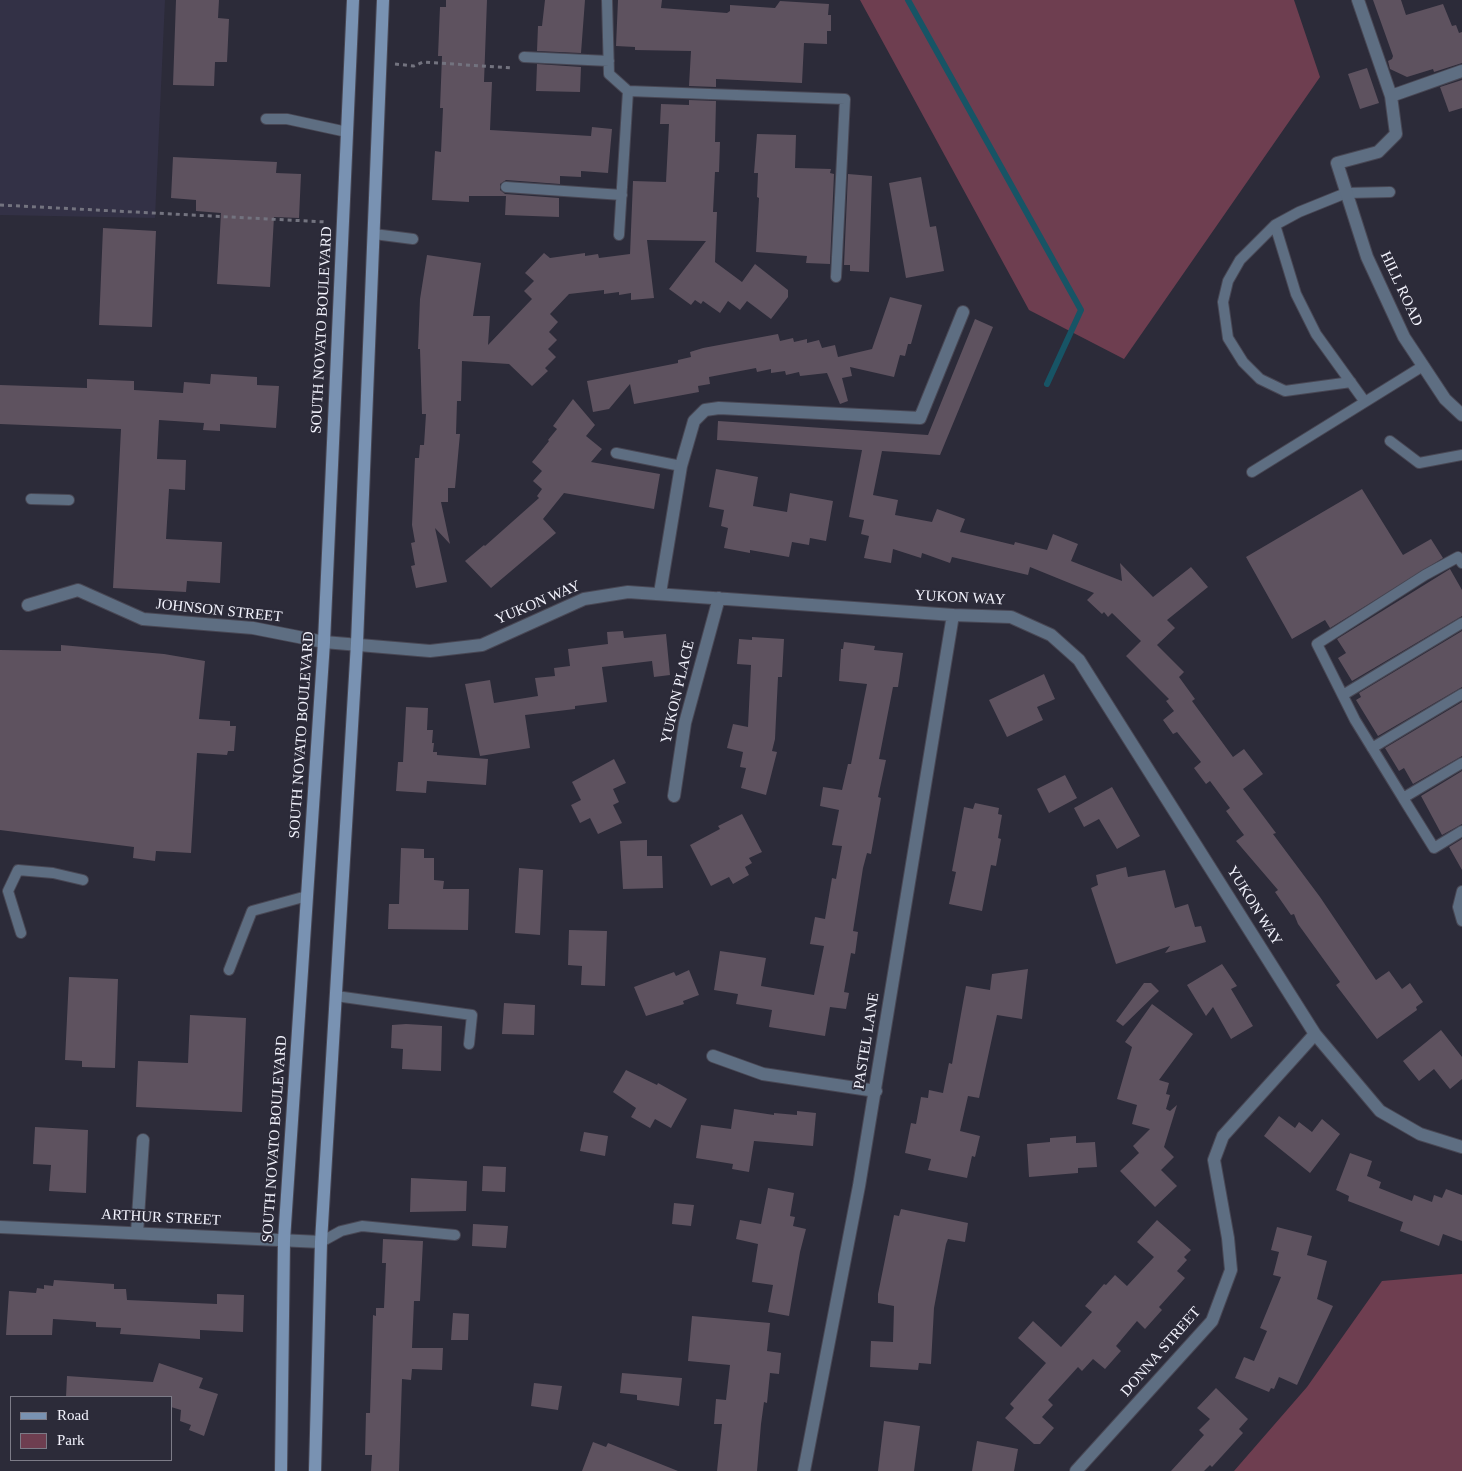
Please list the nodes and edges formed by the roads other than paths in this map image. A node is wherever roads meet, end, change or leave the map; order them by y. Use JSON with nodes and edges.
{"nodes":[{"id":1,"x":353,"y":0,"type":"edge"},
{"id":2,"x":383,"y":0,"type":"edge"},
{"id":3,"x":607,"y":0,"type":"edge"},
{"id":4,"x":1358,"y":0,"type":"edge"},
{"id":5,"x":524,"y":57,"type":"road end"},
{"id":6,"x":609,"y":61,"type":"junction"},
{"id":7,"x":1462,"y":71,"type":"edge"},
{"id":8,"x":628,"y":91,"type":"junction"},
{"id":9,"x":1391,"y":96,"type":"junction"},
{"id":10,"x":266,"y":119,"type":"dead end"},
{"id":11,"x":347,"y":132,"type":"junction"},
{"id":12,"x":506,"y":187,"type":"dead end"},
{"id":13,"x":1390,"y":192,"type":"dead end"},
{"id":14,"x":1346,"y":193,"type":"junction"},
{"id":15,"x":622,"y":195,"type":"junction"},
{"id":16,"x":1275,"y":225,"type":"junction"},
{"id":17,"x":374,"y":234,"type":"junction"},
{"id":18,"x":619,"y":235,"type":"dead end"},
{"id":19,"x":413,"y":239,"type":"dead end"},
{"id":20,"x":836,"y":277,"type":"dead end"},
{"id":21,"x":963,"y":312,"type":"dead end"},
{"id":22,"x":1423,"y":366,"type":"junction"},
{"id":23,"x":1351,"y":382,"type":"junction"},
{"id":24,"x":1366,"y":402,"type":"junction"},
{"id":25,"x":1462,"y":415,"type":"edge"},
{"id":26,"x":1390,"y":441,"type":"dead end"},
{"id":27,"x":616,"y":453,"type":"dead end"},
{"id":28,"x":1462,"y":455,"type":"edge"},
{"id":29,"x":681,"y":466,"type":"junction"},
{"id":30,"x":1252,"y":472,"type":"dead end"},
{"id":31,"x":30,"y":499,"type":"dead end"},
{"id":32,"x":69,"y":500,"type":"dead end"},
{"id":33,"x":1462,"y":563,"type":"edge"},
{"id":34,"x":660,"y":593,"type":"junction"},
{"id":35,"x":719,"y":598,"type":"junction"},
{"id":36,"x":28,"y":605,"type":"dead end"},
{"id":37,"x":953,"y":615,"type":"junction"},
{"id":38,"x":1462,"y":623,"type":"edge"},
{"id":39,"x":324,"y":642,"type":"junction"},
{"id":40,"x":357,"y":643,"type":"junction"},
{"id":41,"x":1462,"y":694,"type":"edge"},
{"id":42,"x":1343,"y":695,"type":"junction"},
{"id":43,"x":1372,"y":748,"type":"junction"},
{"id":44,"x":1462,"y":763,"type":"edge"},
{"id":45,"x":674,"y":796,"type":"dead end"},
{"id":46,"x":1403,"y":798,"type":"junction"},
{"id":47,"x":1462,"y":831,"type":"edge"},
{"id":48,"x":83,"y":880,"type":"dead end"},
{"id":49,"x":1462,"y":891,"type":"edge"},
{"id":50,"x":307,"y":896,"type":"junction"},
{"id":51,"x":1462,"y":921,"type":"edge"},
{"id":52,"x":21,"y":933,"type":"dead end"},
{"id":53,"x":230,"y":970,"type":"dead end"},
{"id":54,"x":336,"y":996,"type":"junction"},
{"id":55,"x":1315,"y":1034,"type":"junction"},
{"id":56,"x":469,"y":1044,"type":"dead end"},
{"id":57,"x":712,"y":1056,"type":"dead end"},
{"id":58,"x":876,"y":1091,"type":"junction"},
{"id":59,"x":143,"y":1140,"type":"dead end"},
{"id":60,"x":1462,"y":1147,"type":"edge"},
{"id":61,"x":0,"y":1227,"type":"edge"},
{"id":62,"x":137,"y":1233,"type":"junction"},
{"id":63,"x":455,"y":1235,"type":"dead end"},
{"id":64,"x":284,"y":1240,"type":"junction"},
{"id":65,"x":321,"y":1242,"type":"junction"},
{"id":66,"x":281,"y":1471,"type":"edge"},
{"id":67,"x":315,"y":1471,"type":"edge"},
{"id":68,"x":804,"y":1471,"type":"edge"},
{"id":69,"x":1076,"y":1471,"type":"edge"}],
"edges":[{"from":1,"to":11,"type":"main road","name":"SOUTH NOVATO BOULEVARD"},
{"from":2,"to":17,"type":"main road"},
{"from":3,"to":6,"type":"lane"},
{"from":4,"to":9,"type":"street"},
{"from":5,"to":6,"type":"lane"},
{"from":6,"to":8,"type":"lane"},
{"from":7,"to":9,"type":"street"},
{"from":8,"to":15,"type":"lane"},
{"from":8,"to":20,"type":"lane"},
{"from":9,"to":14,"type":"street","name":"HILL ROAD"},
{"from":10,"to":11,"type":"lane"},
{"from":11,"to":39,"type":"main road","name":"SOUTH NOVATO BOULEVARD"},
{"from":12,"to":15,"type":"lane"},
{"from":13,"to":14,"type":"lane"},
{"from":14,"to":16,"type":"lane"},
{"from":14,"to":22,"type":"street","name":"HILL ROAD"},
{"from":15,"to":18,"type":"lane"},
{"from":16,"to":23,"type":"lane"},
{"from":16,"to":23,"type":"lane"},
{"from":17,"to":19,"type":"lane"},
{"from":17,"to":40,"type":"main road"},
{"from":21,"to":29,"type":"street"},
{"from":22,"to":24,"type":"lane"},
{"from":22,"to":25,"type":"street","name":"HILL ROAD"},
{"from":23,"to":24,"type":"lane"},
{"from":24,"to":30,"type":"lane"},
{"from":26,"to":28,"type":"lane"},
{"from":27,"to":29,"type":"lane"},
{"from":29,"to":34,"type":"street"},
{"from":31,"to":32,"type":"lane"},
{"from":33,"to":42,"type":"lane"},
{"from":34,"to":35,"type":"street","name":"YUKON WAY"},
{"from":34,"to":40,"type":"street","name":"YUKON WAY"},
{"from":35,"to":37,"type":"street","name":"YUKON WAY"},
{"from":35,"to":45,"type":"street","name":"YUKON PLACE"},
{"from":36,"to":39,"type":"street","name":"JOHNSON STREET"},
{"from":37,"to":55,"type":"street","name":"YUKON WAY"},
{"from":37,"to":58,"type":"street","name":"PASTEL LANE"},
{"from":38,"to":42,"type":"lane"},
{"from":39,"to":40,"type":"street","name":"YUKON WAY"},
{"from":39,"to":50,"type":"main road","name":"SOUTH NOVATO BOULEVARD"},
{"from":40,"to":54,"type":"main road"},
{"from":41,"to":43,"type":"lane"},
{"from":42,"to":43,"type":"lane"},
{"from":43,"to":46,"type":"lane"},
{"from":44,"to":46,"type":"lane"},
{"from":46,"to":47,"type":"lane"},
{"from":48,"to":52,"type":"lane"},
{"from":49,"to":51,"type":"lane"},
{"from":50,"to":53,"type":"lane"},
{"from":50,"to":64,"type":"main road","name":"SOUTH NOVATO BOULEVARD"},
{"from":54,"to":56,"type":"lane"},
{"from":54,"to":65,"type":"main road"},
{"from":55,"to":60,"type":"street","name":"YUKON WAY"},
{"from":55,"to":69,"type":"street","name":"DONNA STREET"},
{"from":57,"to":58,"type":"street"},
{"from":58,"to":68,"type":"street","name":"PASTEL LANE"},
{"from":59,"to":62,"type":"street"},
{"from":61,"to":62,"type":"street","name":"ARTHUR STREET"},
{"from":62,"to":64,"type":"street","name":"ARTHUR STREET"},
{"from":63,"to":65,"type":"lane"},
{"from":64,"to":65,"type":"street","name":"ARTHUR STREET"},
{"from":64,"to":66,"type":"main road","name":"SOUTH NOVATO BOULEVARD"},
{"from":65,"to":67,"type":"main road"}]}
